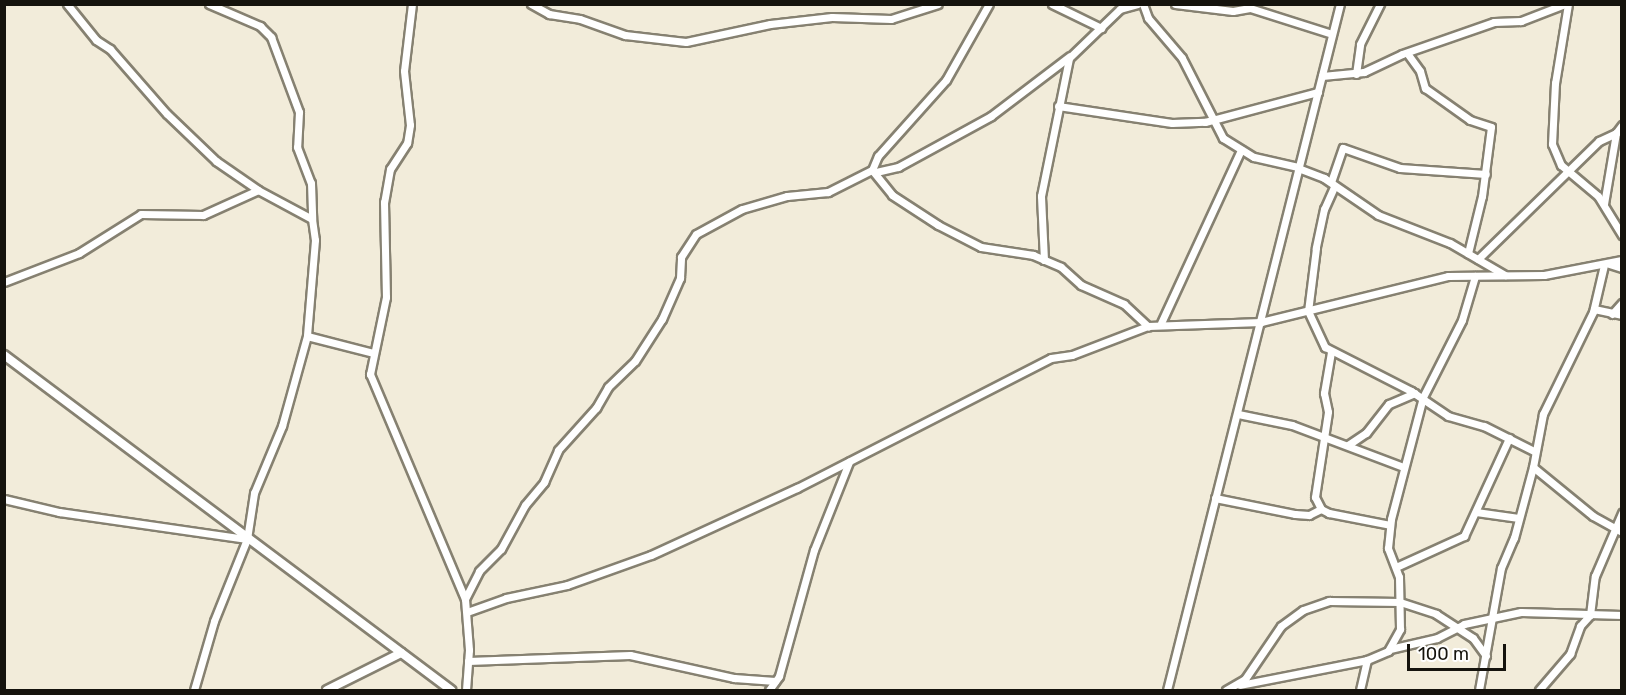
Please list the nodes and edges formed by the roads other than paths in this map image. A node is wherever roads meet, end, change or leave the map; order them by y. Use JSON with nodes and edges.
{"nodes":[{"id":1,"x":67,"y":4,"type":"edge"},
{"id":2,"x":209,"y":4,"type":"edge"},
{"id":3,"x":412,"y":4,"type":"edge"},
{"id":4,"x":531,"y":4,"type":"edge"},
{"id":5,"x":938,"y":4,"type":"edge"},
{"id":6,"x":989,"y":4,"type":"edge"},
{"id":7,"x":1052,"y":4,"type":"edge"},
{"id":8,"x":1137,"y":4,"type":"edge"},
{"id":9,"x":1143,"y":4,"type":"edge"},
{"id":10,"x":1175,"y":4,"type":"edge"},
{"id":11,"x":1340,"y":4,"type":"edge"},
{"id":12,"x":1380,"y":4,"type":"edge"},
{"id":13,"x":1567,"y":4,"type":"edge"},
{"id":14,"x":1101,"y":28,"type":"junction"},
{"id":15,"x":1332,"y":34,"type":"junction"},
{"id":16,"x":1407,"y":53,"type":"junction"},
{"id":17,"x":1070,"y":56,"type":"junction"},
{"id":18,"x":1356,"y":74,"type":"junction"},
{"id":19,"x":1322,"y":76,"type":"junction"},
{"id":20,"x":1318,"y":92,"type":"junction"},
{"id":21,"x":1058,"y":110,"type":"junction"},
{"id":22,"x":1212,"y":119,"type":"junction"},
{"id":23,"x":1622,"y":125,"type":"edge"},
{"id":24,"x":1616,"y":133,"type":"junction"},
{"id":25,"x":1241,"y":150,"type":"junction"},
{"id":26,"x":1298,"y":168,"type":"junction"},
{"id":27,"x":874,"y":171,"type":"junction"},
{"id":28,"x":1567,"y":173,"type":"junction"},
{"id":29,"x":1486,"y":174,"type":"junction"},
{"id":30,"x":1333,"y":184,"type":"junction"},
{"id":31,"x":258,"y":190,"type":"junction"},
{"id":32,"x":1604,"y":204,"type":"junction"},
{"id":33,"x":312,"y":219,"type":"junction"},
{"id":34,"x":1622,"y":235,"type":"edge"},
{"id":35,"x":1468,"y":253,"type":"junction"},
{"id":36,"x":1478,"y":259,"type":"junction"},
{"id":37,"x":1044,"y":260,"type":"junction"},
{"id":38,"x":1622,"y":260,"type":"edge"},
{"id":39,"x":1607,"y":264,"type":"junction"},
{"id":40,"x":1622,"y":268,"type":"edge"},
{"id":41,"x":1505,"y":275,"type":"junction"},
{"id":42,"x":1475,"y":276,"type":"junction"},
{"id":43,"x":4,"y":282,"type":"edge"},
{"id":44,"x":1622,"y":303,"type":"edge"},
{"id":45,"x":1594,"y":309,"type":"junction"},
{"id":46,"x":1308,"y":311,"type":"junction"},
{"id":47,"x":1612,"y":314,"type":"junction"},
{"id":48,"x":1622,"y":315,"type":"edge"},
{"id":49,"x":1261,"y":322,"type":"junction"},
{"id":50,"x":1161,"y":323,"type":"junction"},
{"id":51,"x":1148,"y":326,"type":"junction"},
{"id":52,"x":307,"y":336,"type":"junction"},
{"id":53,"x":1330,"y":352,"type":"junction"},
{"id":54,"x":373,"y":353,"type":"junction"},
{"id":55,"x":4,"y":355,"type":"edge"},
{"id":56,"x":1426,"y":389,"type":"junction"},
{"id":57,"x":1414,"y":394,"type":"junction"},
{"id":58,"x":1422,"y":402,"type":"junction"},
{"id":59,"x":1238,"y":414,"type":"junction"},
{"id":60,"x":1322,"y":438,"type":"junction"},
{"id":61,"x":1509,"y":438,"type":"junction"},
{"id":62,"x":1347,"y":445,"type":"junction"},
{"id":63,"x":1534,"y":451,"type":"junction"},
{"id":64,"x":849,"y":462,"type":"junction"},
{"id":65,"x":1403,"y":467,"type":"junction"},
{"id":66,"x":1533,"y":467,"type":"junction"},
{"id":67,"x":1215,"y":498,"type":"junction"},
{"id":68,"x":4,"y":499,"type":"edge"},
{"id":69,"x":1321,"y":509,"type":"junction"},
{"id":70,"x":1476,"y":512,"type":"junction"},
{"id":71,"x":1622,"y":513,"type":"edge"},
{"id":72,"x":1518,"y":518,"type":"junction"},
{"id":73,"x":1390,"y":525,"type":"junction"},
{"id":74,"x":1618,"y":530,"type":"edge"},
{"id":75,"x":247,"y":539,"type":"junction"},
{"id":76,"x":1396,"y":567,"type":"junction"},
{"id":77,"x":465,"y":599,"type":"junction"},
{"id":78,"x":1400,"y":602,"type":"junction"},
{"id":79,"x":467,"y":612,"type":"junction"},
{"id":80,"x":1590,"y":615,"type":"junction"},
{"id":81,"x":1622,"y":615,"type":"edge"},
{"id":82,"x":1493,"y":618,"type":"junction"},
{"id":83,"x":1457,"y":626,"type":"junction"},
{"id":84,"x":1390,"y":649,"type":"junction"},
{"id":85,"x":401,"y":653,"type":"junction"},
{"id":86,"x":1486,"y":656,"type":"junction"},
{"id":87,"x":1367,"y":660,"type":"junction"},
{"id":88,"x":468,"y":661,"type":"junction"},
{"id":89,"x":775,"y":681,"type":"junction"},
{"id":90,"x":1235,"y":686,"type":"junction"},
{"id":91,"x":194,"y":690,"type":"edge"},
{"id":92,"x":327,"y":690,"type":"edge"},
{"id":93,"x":451,"y":690,"type":"edge"},
{"id":94,"x":466,"y":690,"type":"edge"},
{"id":95,"x":769,"y":690,"type":"edge"},
{"id":96,"x":1167,"y":690,"type":"edge"},
{"id":97,"x":1226,"y":690,"type":"edge"},
{"id":98,"x":1360,"y":690,"type":"edge"},
{"id":99,"x":1479,"y":690,"type":"edge"},
{"id":100,"x":1539,"y":690,"type":"edge"}],
"edges":[{"from":1,"to":31,"type":"street"},
{"from":2,"to":33,"type":"street"},
{"from":3,"to":54,"type":"street"},
{"from":4,"to":5,"type":"street"},
{"from":6,"to":27,"type":"street"},
{"from":7,"to":14,"type":"street"},
{"from":8,"to":14,"type":"street"},
{"from":9,"to":22,"type":"street"},
{"from":10,"to":15,"type":"street"},
{"from":11,"to":15,"type":"street"},
{"from":12,"to":18,"type":"street"},
{"from":13,"to":16,"type":"street"},
{"from":13,"to":28,"type":"street"},
{"from":14,"to":17,"type":"street"},
{"from":15,"to":19,"type":"street"},
{"from":16,"to":18,"type":"street"},
{"from":16,"to":29,"type":"street"},
{"from":17,"to":21,"type":"street"},
{"from":17,"to":27,"type":"street"},
{"from":18,"to":19,"type":"street"},
{"from":19,"to":20,"type":"street"},
{"from":20,"to":22,"type":"street"},
{"from":20,"to":26,"type":"street"},
{"from":21,"to":22,"type":"street"},
{"from":21,"to":37,"type":"street"},
{"from":22,"to":25,"type":"street"},
{"from":23,"to":24,"type":"street"},
{"from":24,"to":28,"type":"street"},
{"from":24,"to":32,"type":"street"},
{"from":25,"to":26,"type":"street"},
{"from":25,"to":50,"type":"street"},
{"from":26,"to":30,"type":"street"},
{"from":26,"to":49,"type":"street"},
{"from":27,"to":37,"type":"street"},
{"from":27,"to":77,"type":"street"},
{"from":28,"to":32,"type":"street"},
{"from":28,"to":36,"type":"street"},
{"from":29,"to":30,"type":"street"},
{"from":29,"to":35,"type":"street"},
{"from":30,"to":35,"type":"street"},
{"from":30,"to":46,"type":"street"},
{"from":31,"to":33,"type":"street"},
{"from":31,"to":43,"type":"street"},
{"from":32,"to":34,"type":"street"},
{"from":33,"to":52,"type":"street"},
{"from":35,"to":36,"type":"street"},
{"from":36,"to":41,"type":"street"},
{"from":37,"to":51,"type":"street"},
{"from":38,"to":39,"type":"street"},
{"from":39,"to":40,"type":"street"},
{"from":39,"to":41,"type":"street"},
{"from":39,"to":45,"type":"street"},
{"from":41,"to":42,"type":"street"},
{"from":42,"to":46,"type":"street"},
{"from":42,"to":56,"type":"street"},
{"from":44,"to":47,"type":"street"},
{"from":45,"to":47,"type":"street"},
{"from":45,"to":63,"type":"street"},
{"from":46,"to":49,"type":"street"},
{"from":46,"to":53,"type":"street"},
{"from":47,"to":48,"type":"street"},
{"from":49,"to":50,"type":"street"},
{"from":49,"to":59,"type":"street"},
{"from":50,"to":51,"type":"street"},
{"from":51,"to":64,"type":"street"},
{"from":52,"to":54,"type":"street"},
{"from":52,"to":75,"type":"street"},
{"from":53,"to":57,"type":"street"},
{"from":53,"to":60,"type":"street"},
{"from":54,"to":77,"type":"street"},
{"from":55,"to":75,"type":"street"},
{"from":56,"to":57,"type":"street"},
{"from":56,"to":58,"type":"street"},
{"from":57,"to":58,"type":"street"},
{"from":57,"to":62,"type":"street"},
{"from":58,"to":61,"type":"street"},
{"from":58,"to":65,"type":"street"},
{"from":59,"to":60,"type":"street"},
{"from":59,"to":67,"type":"street"},
{"from":60,"to":62,"type":"street"},
{"from":60,"to":69,"type":"street"},
{"from":61,"to":63,"type":"street"},
{"from":61,"to":70,"type":"street"},
{"from":62,"to":65,"type":"street"},
{"from":63,"to":66,"type":"street"},
{"from":64,"to":79,"type":"street"},
{"from":64,"to":89,"type":"street"},
{"from":65,"to":73,"type":"street"},
{"from":66,"to":72,"type":"street"},
{"from":66,"to":74,"type":"street"},
{"from":67,"to":69,"type":"street"},
{"from":67,"to":96,"type":"street"},
{"from":68,"to":75,"type":"street"},
{"from":69,"to":73,"type":"street"},
{"from":70,"to":72,"type":"street"},
{"from":70,"to":76,"type":"street"},
{"from":71,"to":74,"type":"street"},
{"from":72,"to":82,"type":"street"},
{"from":73,"to":76,"type":"street"},
{"from":74,"to":80,"type":"street"},
{"from":75,"to":85,"type":"street"},
{"from":75,"to":91,"type":"street"},
{"from":76,"to":78,"type":"street"},
{"from":77,"to":79,"type":"street"},
{"from":78,"to":83,"type":"street"},
{"from":78,"to":84,"type":"street"},
{"from":78,"to":90,"type":"street"},
{"from":79,"to":88,"type":"street"},
{"from":80,"to":81,"type":"street"},
{"from":80,"to":82,"type":"street"},
{"from":80,"to":100,"type":"street"},
{"from":82,"to":83,"type":"street"},
{"from":82,"to":86,"type":"street"},
{"from":83,"to":84,"type":"street"},
{"from":83,"to":86,"type":"street"},
{"from":84,"to":87,"type":"street"},
{"from":85,"to":92,"type":"street"},
{"from":85,"to":93,"type":"street"},
{"from":86,"to":99,"type":"street"},
{"from":87,"to":90,"type":"street"},
{"from":87,"to":98,"type":"street"},
{"from":88,"to":89,"type":"street"},
{"from":88,"to":94,"type":"street"},
{"from":89,"to":95,"type":"street"},
{"from":90,"to":97,"type":"street"}]}
